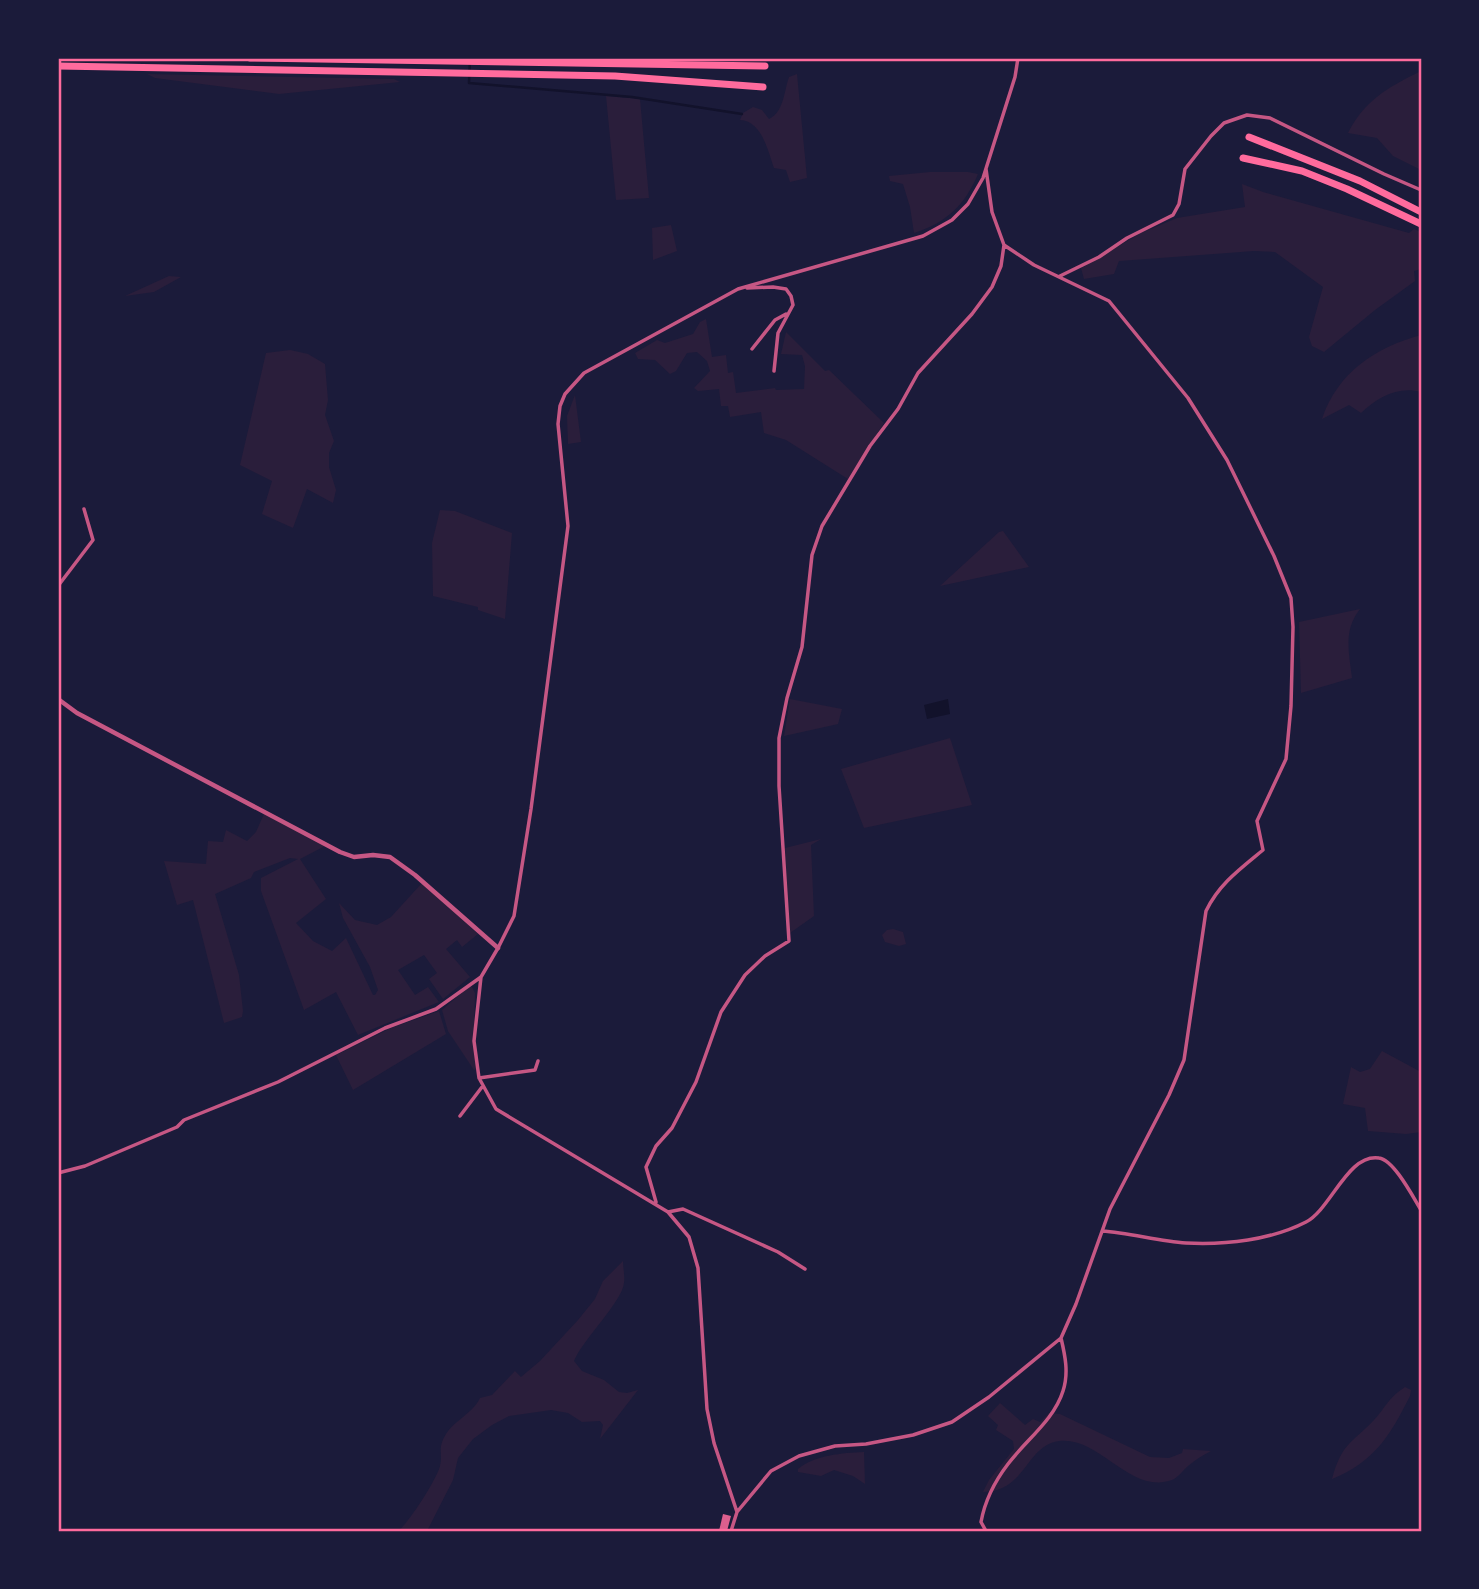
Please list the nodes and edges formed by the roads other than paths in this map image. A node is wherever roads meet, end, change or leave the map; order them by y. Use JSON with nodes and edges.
{"nodes":[{"id":1,"x":250,"y":58,"type":"edge"},
{"id":2,"x":1018,"y":58,"type":"edge"},
{"id":3,"x":58,"y":66,"type":"edge"},
{"id":4,"x":765,"y":66,"type":"dead end"},
{"id":5,"x":763,"y":87,"type":"dead end"},
{"id":6,"x":1249,"y":137,"type":"dead end"},
{"id":7,"x":1243,"y":158,"type":"dead end"},
{"id":8,"x":986,"y":167,"type":"junction"},
{"id":9,"x":1421,"y":190,"type":"edge"},
{"id":10,"x":1421,"y":212,"type":"edge"},
{"id":11,"x":1421,"y":224,"type":"edge"},
{"id":12,"x":1004,"y":245,"type":"junction"},
{"id":13,"x":1060,"y":276,"type":"junction"},
{"id":14,"x":738,"y":289,"type":"junction"},
{"id":15,"x":787,"y":313,"type":"junction"},
{"id":16,"x":752,"y":349,"type":"dead end"},
{"id":17,"x":774,"y":371,"type":"dead end"},
{"id":18,"x":84,"y":509,"type":"dead end"},
{"id":19,"x":58,"y":586,"type":"edge"},
{"id":20,"x":58,"y":699,"type":"edge"},
{"id":21,"x":498,"y":948,"type":"junction"},
{"id":22,"x":481,"y":977,"type":"junction"},
{"id":23,"x":538,"y":1061,"type":"dead end"},
{"id":24,"x":479,"y":1078,"type":"junction"},
{"id":25,"x":482,"y":1087,"type":"junction"},
{"id":26,"x":460,"y":1116,"type":"dead end"},
{"id":27,"x":58,"y":1173,"type":"edge"},
{"id":28,"x":656,"y":1204,"type":"junction"},
{"id":29,"x":1421,"y":1210,"type":"edge"},
{"id":30,"x":668,"y":1212,"type":"junction"},
{"id":31,"x":1102,"y":1231,"type":"junction"},
{"id":32,"x":804,"y":1269,"type":"dead end"},
{"id":33,"x":1060,"y":1338,"type":"junction"},
{"id":34,"x":737,"y":1511,"type":"junction"},
{"id":35,"x":731,"y":1531,"type":"edge"},
{"id":36,"x":986,"y":1531,"type":"edge"}],
"edges":[{"from":1,"to":4,"type":"highway"},
{"from":2,"to":8,"type":"street"},
{"from":3,"to":5,"type":"highway"},
{"from":6,"to":10,"type":"highway"},
{"from":7,"to":11,"type":"highway"},
{"from":8,"to":12,"type":"street"},
{"from":8,"to":14,"type":"street"},
{"from":9,"to":13,"type":"street"},
{"from":12,"to":13,"type":"street"},
{"from":12,"to":28,"type":"street"},
{"from":13,"to":31,"type":"street"},
{"from":14,"to":15,"type":"street"},
{"from":14,"to":21,"type":"street"},
{"from":15,"to":16,"type":"street"},
{"from":15,"to":17,"type":"street"},
{"from":18,"to":19,"type":"street"},
{"from":20,"to":21,"type":"street"},
{"from":21,"to":22,"type":"street"},
{"from":22,"to":24,"type":"street"},
{"from":22,"to":27,"type":"street"},
{"from":23,"to":24,"type":"street"},
{"from":24,"to":25,"type":"street"},
{"from":25,"to":26,"type":"street"},
{"from":25,"to":28,"type":"street"},
{"from":28,"to":30,"type":"street"},
{"from":29,"to":31,"type":"street"},
{"from":30,"to":32,"type":"street"},
{"from":30,"to":34,"type":"street"},
{"from":31,"to":33,"type":"street"},
{"from":33,"to":34,"type":"street"},
{"from":33,"to":36,"type":"street"},
{"from":34,"to":35,"type":"street"}]}
